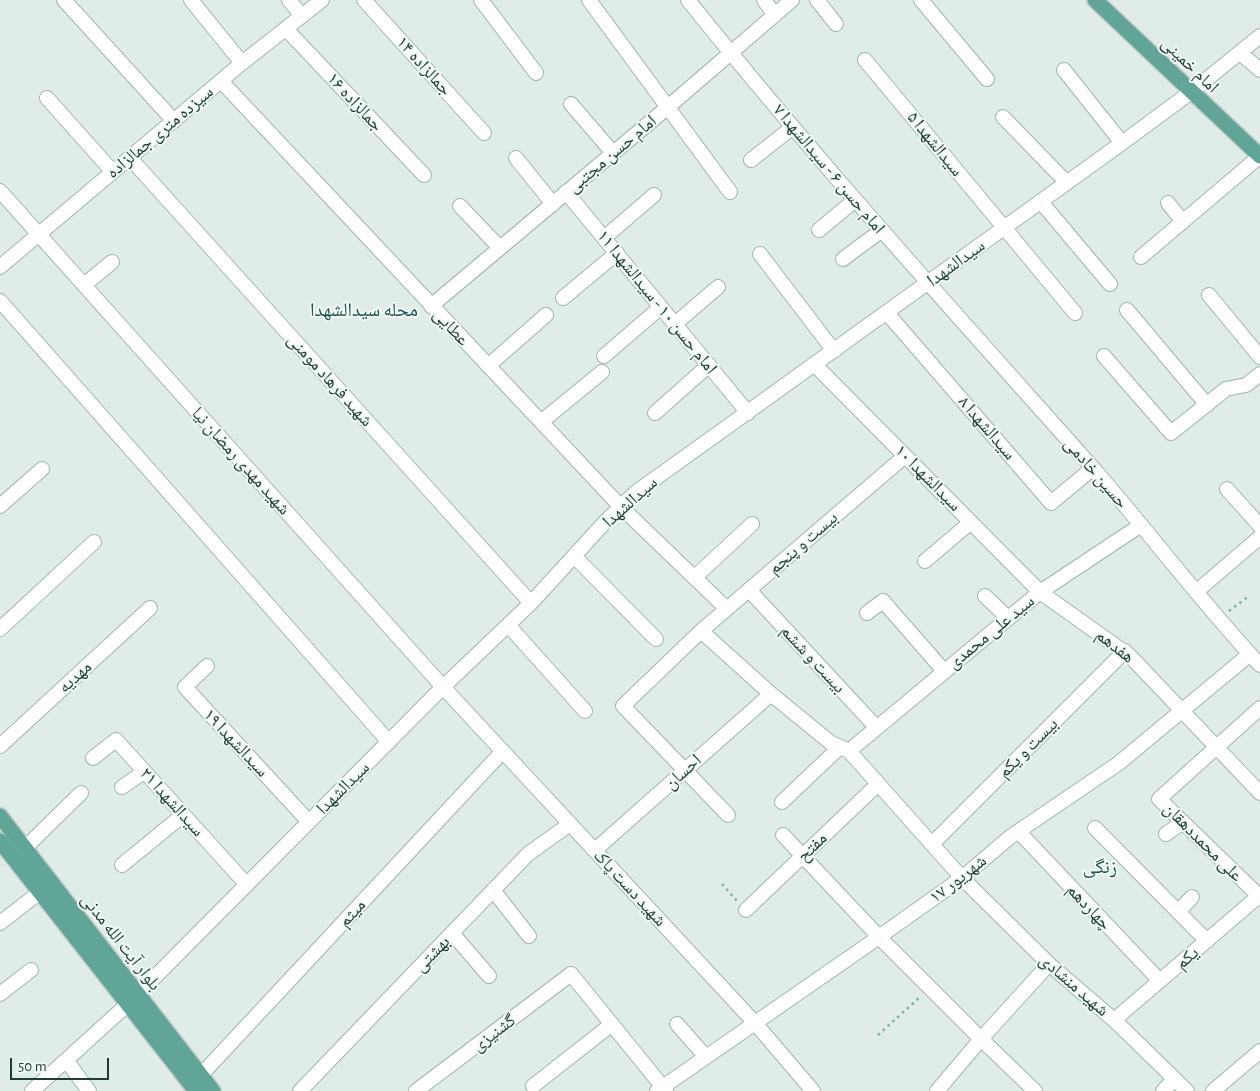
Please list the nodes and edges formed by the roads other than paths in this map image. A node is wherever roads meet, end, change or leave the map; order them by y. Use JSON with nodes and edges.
{"nodes":[{"id":1,"x":64,"y":0,"type":"edge"},
{"id":2,"x":191,"y":0,"type":"edge"},
{"id":3,"x":289,"y":0,"type":"edge"},
{"id":4,"x":322,"y":0,"type":"edge"},
{"id":5,"x":364,"y":0,"type":"edge"},
{"id":6,"x":481,"y":0,"type":"edge"},
{"id":7,"x":589,"y":0,"type":"edge"},
{"id":8,"x":688,"y":0,"type":"edge"},
{"id":9,"x":764,"y":0,"type":"edge"},
{"id":10,"x":792,"y":0,"type":"edge"},
{"id":11,"x":817,"y":0,"type":"edge"},
{"id":12,"x":921,"y":0,"type":"edge"},
{"id":13,"x":1095,"y":0,"type":"edge"},
{"id":14,"x":775,"y":15,"type":"junction"},
{"id":15,"x":302,"y":16,"type":"junction"},
{"id":16,"x":836,"y":24,"type":"dead end"},
{"id":17,"x":286,"y":29,"type":"junction"},
{"id":18,"x":1260,"y":36,"type":"edge"},
{"id":19,"x":730,"y":53,"type":"junction"},
{"id":20,"x":1240,"y":53,"type":"junction"},
{"id":21,"x":865,"y":60,"type":"dead end"},
{"id":22,"x":242,"y":63,"type":"junction"},
{"id":23,"x":1064,"y":70,"type":"dead end"},
{"id":24,"x":1260,"y":70,"type":"edge"},
{"id":25,"x":536,"y":73,"type":"dead end"},
{"id":26,"x":987,"y":79,"type":"dead end"},
{"id":27,"x":221,"y":81,"type":"junction"},
{"id":28,"x":1191,"y":92,"type":"junction"},
{"id":29,"x":47,"y":98,"type":"dead end"},
{"id":30,"x":571,"y":104,"type":"dead end"},
{"id":31,"x":668,"y":107,"type":"junction"},
{"id":32,"x":1003,"y":117,"type":"dead end"},
{"id":33,"x":174,"y":121,"type":"junction"},
{"id":34,"x":793,"y":127,"type":"junction"},
{"id":35,"x":484,"y":133,"type":"dead end"},
{"id":36,"x":1122,"y":143,"type":"junction"},
{"id":37,"x":613,"y":153,"type":"junction"},
{"id":38,"x":1260,"y":156,"type":"edge"},
{"id":39,"x":130,"y":158,"type":"junction"},
{"id":40,"x":516,"y":158,"type":"dead end"},
{"id":41,"x":751,"y":160,"type":"dead end"},
{"id":42,"x":113,"y":172,"type":"junction"},
{"id":43,"x":424,"y":175,"type":"dead end"},
{"id":44,"x":1067,"y":183,"type":"junction"},
{"id":45,"x":0,"y":191,"type":"edge"},
{"id":46,"x":566,"y":192,"type":"junction"},
{"id":47,"x":730,"y":192,"type":"dead end"},
{"id":48,"x":654,"y":195,"type":"dead end"},
{"id":49,"x":855,"y":200,"type":"junction"},
{"id":50,"x":1041,"y":202,"type":"junction"},
{"id":51,"x":1168,"y":203,"type":"dead end"},
{"id":52,"x":552,"y":204,"type":"junction"},
{"id":53,"x":460,"y":206,"type":"dead end"},
{"id":54,"x":1183,"y":222,"type":"junction"},
{"id":55,"x":1004,"y":229,"type":"junction"},
{"id":56,"x":819,"y":230,"type":"dead end"},
{"id":57,"x":882,"y":230,"type":"junction"},
{"id":58,"x":40,"y":234,"type":"junction"},
{"id":59,"x":604,"y":238,"type":"junction"},
{"id":60,"x":500,"y":248,"type":"junction"},
{"id":61,"x":617,"y":253,"type":"junction"},
{"id":62,"x":760,"y":254,"type":"dead end"},
{"id":63,"x":1141,"y":258,"type":"dead end"},
{"id":64,"x":843,"y":259,"type":"dead end"},
{"id":65,"x":112,"y":262,"type":"dead end"},
{"id":66,"x":0,"y":267,"type":"edge"},
{"id":67,"x":928,"y":284,"type":"junction"},
{"id":68,"x":1110,"y":284,"type":"dead end"},
{"id":69,"x":84,"y":285,"type":"junction"},
{"id":70,"x":718,"y":287,"type":"dead end"},
{"id":71,"x":1209,"y":295,"type":"dead end"},
{"id":72,"x":563,"y":298,"type":"dead end"},
{"id":73,"x":0,"y":301,"type":"edge"},
{"id":74,"x":431,"y":306,"type":"junction"},
{"id":75,"x":661,"y":307,"type":"junction"},
{"id":76,"x":1127,"y":310,"type":"dead end"},
{"id":77,"x":887,"y":313,"type":"junction"},
{"id":78,"x":1075,"y":313,"type":"dead end"},
{"id":79,"x":546,"y":315,"type":"dead end"},
{"id":80,"x":675,"y":324,"type":"junction"},
{"id":81,"x":834,"y":351,"type":"junction"},
{"id":82,"x":604,"y":356,"type":"dead end"},
{"id":83,"x":1104,"y":356,"type":"dead end"},
{"id":84,"x":1260,"y":357,"type":"edge"},
{"id":85,"x":709,"y":365,"type":"junction"},
{"id":86,"x":815,"y":365,"type":"junction"},
{"id":87,"x":488,"y":366,"type":"junction"},
{"id":88,"x":602,"y":372,"type":"dead end"},
{"id":89,"x":1260,"y":374,"type":"edge"},
{"id":90,"x":1207,"y":405,"type":"junction"},
{"id":91,"x":655,"y":413,"type":"dead end"},
{"id":92,"x":748,"y":413,"type":"junction"},
{"id":93,"x":541,"y":422,"type":"junction"},
{"id":94,"x":906,"y":456,"type":"junction"},
{"id":95,"x":1093,"y":468,"type":"junction"},
{"id":96,"x":42,"y":469,"type":"dead end"},
{"id":97,"x":1227,"y":490,"type":"dead end"},
{"id":98,"x":0,"y":506,"type":"edge"},
{"id":99,"x":621,"y":507,"type":"junction"},
{"id":100,"x":971,"y":522,"type":"junction"},
{"id":101,"x":752,"y":524,"type":"dead end"},
{"id":102,"x":1141,"y":524,"type":"junction"},
{"id":103,"x":1260,"y":526,"type":"edge"},
{"id":104,"x":1260,"y":537,"type":"edge"},
{"id":105,"x":94,"y":542,"type":"dead end"},
{"id":106,"x":574,"y":556,"type":"junction"},
{"id":107,"x":925,"y":561,"type":"dead end"},
{"id":108,"x":695,"y":577,"type":"junction"},
{"id":109,"x":749,"y":590,"type":"junction"},
{"id":110,"x":1197,"y":591,"type":"junction"},
{"id":111,"x":1040,"y":592,"type":"junction"},
{"id":112,"x":985,"y":596,"type":"dead end"},
{"id":113,"x":531,"y":603,"type":"junction"},
{"id":114,"x":150,"y":608,"type":"dead end"},
{"id":115,"x":727,"y":609,"type":"junction"},
{"id":116,"x":867,"y":613,"type":"dead end"},
{"id":117,"x":1008,"y":618,"type":"junction"},
{"id":118,"x":508,"y":625,"type":"junction"},
{"id":119,"x":0,"y":629,"type":"edge"},
{"id":120,"x":702,"y":631,"type":"junction"},
{"id":121,"x":656,"y":640,"type":"dead end"},
{"id":122,"x":1125,"y":652,"type":"junction"},
{"id":123,"x":1250,"y":654,"type":"junction"},
{"id":124,"x":1260,"y":665,"type":"edge"},
{"id":125,"x":207,"y":666,"type":"dead end"},
{"id":126,"x":944,"y":671,"type":"junction"},
{"id":127,"x":443,"y":687,"type":"junction"},
{"id":128,"x":771,"y":694,"type":"junction"},
{"id":129,"x":1260,"y":708,"type":"edge"},
{"id":130,"x":1182,"y":710,"type":"junction"},
{"id":131,"x":585,"y":711,"type":"dead end"},
{"id":132,"x":877,"y":728,"type":"junction"},
{"id":133,"x":389,"y":742,"type":"junction"},
{"id":134,"x":0,"y":746,"type":"edge"},
{"id":135,"x":1216,"y":747,"type":"junction"},
{"id":136,"x":844,"y":749,"type":"junction"},
{"id":137,"x":503,"y":751,"type":"junction"},
{"id":138,"x":93,"y":758,"type":"dead end"},
{"id":139,"x":685,"y":770,"type":"junction"},
{"id":140,"x":144,"y":772,"type":"junction"},
{"id":141,"x":878,"y":784,"type":"junction"},
{"id":142,"x":122,"y":787,"type":"dead end"},
{"id":143,"x":81,"y":792,"type":"dead end"},
{"id":144,"x":1260,"y":793,"type":"edge"},
{"id":145,"x":782,"y":802,"type":"dead end"},
{"id":146,"x":728,"y":815,"type":"dead end"},
{"id":147,"x":0,"y":816,"type":"edge"},
{"id":148,"x":183,"y":816,"type":"junction"},
{"id":149,"x":309,"y":822,"type":"junction"},
{"id":150,"x":1183,"y":822,"type":"junction"},
{"id":151,"x":570,"y":824,"type":"junction"},
{"id":152,"x":1095,"y":828,"type":"dead end"},
{"id":153,"x":1019,"y":832,"type":"junction"},
{"id":154,"x":1166,"y":834,"type":"dead end"},
{"id":155,"x":783,"y":836,"type":"dead end"},
{"id":156,"x":0,"y":841,"type":"edge"},
{"id":157,"x":932,"y":844,"type":"junction"},
{"id":158,"x":25,"y":848,"type":"junction"},
{"id":159,"x":595,"y":850,"type":"junction"},
{"id":160,"x":803,"y":856,"type":"junction"},
{"id":161,"x":122,"y":864,"type":"dead end"},
{"id":162,"x":962,"y":878,"type":"junction"},
{"id":163,"x":247,"y":884,"type":"junction"},
{"id":164,"x":493,"y":890,"type":"junction"},
{"id":165,"x":40,"y":892,"type":"junction"},
{"id":166,"x":1259,"y":896,"type":"edge"},
{"id":167,"x":1192,"y":897,"type":"dead end"},
{"id":168,"x":746,"y":910,"type":"road end"},
{"id":169,"x":1178,"y":912,"type":"junction"},
{"id":170,"x":0,"y":923,"type":"edge"},
{"id":171,"x":452,"y":933,"type":"junction"},
{"id":172,"x":529,"y":936,"type":"dead end"},
{"id":173,"x":879,"y":937,"type":"junction"},
{"id":174,"x":1207,"y":941,"type":"junction"},
{"id":175,"x":1049,"y":964,"type":"junction"},
{"id":176,"x":31,"y":970,"type":"dead end"},
{"id":177,"x":489,"y":976,"type":"dead end"},
{"id":178,"x":1160,"y":981,"type":"junction"},
{"id":179,"x":0,"y":994,"type":"edge"},
{"id":180,"x":133,"y":999,"type":"junction"},
{"id":181,"x":1114,"y":1020,"type":"junction"},
{"id":182,"x":756,"y":1023,"type":"junction"},
{"id":183,"x":612,"y":1024,"type":"junction"},
{"id":184,"x":678,"y":1024,"type":"dead end"},
{"id":185,"x":981,"y":1039,"type":"junction"},
{"id":186,"x":1260,"y":1051,"type":"edge"},
{"id":187,"x":706,"y":1057,"type":"junction"},
{"id":188,"x":66,"y":1060,"type":"junction"},
{"id":189,"x":200,"y":1075,"type":"junction"},
{"id":190,"x":1175,"y":1079,"type":"junction"},
{"id":191,"x":532,"y":1086,"type":"dead end"},
{"id":192,"x":662,"y":1090,"type":"edge"},
{"id":193,"x":32,"y":1091,"type":"edge"},
{"id":194,"x":89,"y":1091,"type":"edge"},
{"id":195,"x":196,"y":1091,"type":"edge"},
{"id":196,"x":213,"y":1091,"type":"edge"},
{"id":197,"x":300,"y":1091,"type":"edge"},
{"id":198,"x":416,"y":1091,"type":"edge"},
{"id":199,"x":813,"y":1091,"type":"edge"},
{"id":200,"x":937,"y":1091,"type":"edge"},
{"id":201,"x":1035,"y":1091,"type":"edge"},
{"id":202,"x":1163,"y":1091,"type":"edge"},
{"id":203,"x":1187,"y":1091,"type":"edge"},
{"id":204,"x":1212,"y":1091,"type":"edge"}],
"edges":[{"from":1,"to":33,"type":"street"},
{"from":2,"to":22,"type":"street"},
{"from":3,"to":15,"type":"street"},
{"from":4,"to":15,"type":"street","name":"سیزده متری جمالزاده"},
{"from":5,"to":35,"type":"street","name":"جمالزاده ۱۴"},
{"from":6,"to":25,"type":"street"},
{"from":7,"to":31,"type":"street"},
{"from":8,"to":19,"type":"street","name":"امام حسن ۶ - سیدالشهدا ۷"},
{"from":9,"to":14,"type":"street"},
{"from":10,"to":14,"type":"street","name":"امام حسن مجتبی"},
{"from":11,"to":16,"type":"street"},
{"from":12,"to":26,"type":"street"},
{"from":13,"to":28,"type":"main road","name":"امام خمینی"},
{"from":14,"to":19,"type":"street","name":"امام حسن مجتبی"},
{"from":15,"to":17,"type":"street","name":"سیزده متری جمالزاده"},
{"from":17,"to":22,"type":"street","name":"سیزده متری جمالزاده"},
{"from":17,"to":43,"type":"street","name":"جمالزاده ۱۶"},
{"from":18,"to":20,"type":"street","name":"سیدالشهدا"},
{"from":19,"to":31,"type":"street","name":"امام حسن مجتبی"},
{"from":19,"to":34,"type":"street","name":"امام حسن ۶ - سیدالشهدا ۷"},
{"from":20,"to":24,"type":"street"},
{"from":20,"to":28,"type":"street","name":"سیدالشهدا"},
{"from":21,"to":55,"type":"street","name":"سیدالشهدا ۵"},
{"from":22,"to":27,"type":"street","name":"سیزده متری جمالزاده"},
{"from":23,"to":36,"type":"street"},
{"from":27,"to":33,"type":"street","name":"سیزده متری جمالزاده"},
{"from":27,"to":74,"type":"street","name":"عطایی"},
{"from":28,"to":36,"type":"street","name":"سیدالشهدا"},
{"from":28,"to":38,"type":"main road","name":"امام خمینی"},
{"from":29,"to":42,"type":"street"},
{"from":30,"to":37,"type":"street"},
{"from":31,"to":37,"type":"street","name":"امام حسن مجتبی"},
{"from":31,"to":47,"type":"street"},
{"from":32,"to":44,"type":"street"},
{"from":33,"to":39,"type":"street","name":"سیزده متری جمالزاده"},
{"from":34,"to":41,"type":"street"},
{"from":34,"to":49,"type":"street","name":"امام حسن ۶ - سیدالشهدا ۷"},
{"from":36,"to":44,"type":"street","name":"سیدالشهدا"},
{"from":37,"to":46,"type":"street","name":"امام حسن مجتبی"},
{"from":38,"to":54,"type":"street"},
{"from":39,"to":42,"type":"street","name":"سیزده متری جمالزاده"},
{"from":39,"to":113,"type":"street","name":"شهید فرهاد مومنی"},
{"from":40,"to":52,"type":"street"},
{"from":42,"to":58,"type":"street","name":"سیزده متری جمالزاده"},
{"from":44,"to":50,"type":"street","name":"سیدالشهدا"},
{"from":45,"to":58,"type":"street","name":"شهید مهدی رمضان نیا"},
{"from":46,"to":52,"type":"street","name":"امام حسن مجتبی"},
{"from":46,"to":59,"type":"street","name":"امام حسن ۱۰ - سیدالشهدا ۱۱"},
{"from":48,"to":59,"type":"street"},
{"from":49,"to":56,"type":"street"},
{"from":49,"to":57,"type":"street","name":"امام حسن ۶ - سیدالشهدا ۷"},
{"from":50,"to":55,"type":"street","name":"سیدالشهدا"},
{"from":50,"to":68,"type":"street"},
{"from":51,"to":54,"type":"street"},
{"from":52,"to":60,"type":"street","name":"امام حسن مجتبی"},
{"from":53,"to":60,"type":"street"},
{"from":54,"to":63,"type":"street"},
{"from":55,"to":67,"type":"street","name":"سیدالشهدا"},
{"from":55,"to":78,"type":"street","name":"سیدالشهدا ۵"},
{"from":57,"to":64,"type":"street"},
{"from":57,"to":67,"type":"street","name":"امام حسن ۶ - سیدالشهدا ۷"},
{"from":58,"to":66,"type":"street","name":"سیزده متری جمالزاده"},
{"from":58,"to":69,"type":"street","name":"شهید مهدی رمضان نیا"},
{"from":59,"to":61,"type":"street","name":"امام حسن ۱۰ - سیدالشهدا ۱۱"},
{"from":60,"to":74,"type":"street","name":"امام حسن مجتبی"},
{"from":61,"to":72,"type":"street"},
{"from":61,"to":75,"type":"street","name":"امام حسن ۱۰ - سیدالشهدا ۱۱"},
{"from":62,"to":81,"type":"street"},
{"from":65,"to":69,"type":"street"},
{"from":67,"to":77,"type":"street","name":"سیدالشهدا"},
{"from":67,"to":95,"type":"street","name":"حسین خادمی"},
{"from":69,"to":127,"type":"street","name":"شهید مهدی رمضان نیا"},
{"from":70,"to":80,"type":"street"},
{"from":71,"to":84,"type":"street"},
{"from":73,"to":133,"type":"street"},
{"from":74,"to":87,"type":"street","name":"عطایی"},
{"from":75,"to":80,"type":"street","name":"امام حسن ۱۰ - سیدالشهدا ۱۱"},
{"from":75,"to":82,"type":"street"},
{"from":76,"to":90,"type":"street"},
{"from":77,"to":81,"type":"street","name":"سیدالشهدا"},
{"from":77,"to":95,"type":"street","name":"سیدالشهدا ۸"},
{"from":79,"to":87,"type":"street"},
{"from":80,"to":85,"type":"street","name":"امام حسن ۱۰ - سیدالشهدا ۱۱"},
{"from":81,"to":86,"type":"street","name":"سیدالشهدا"},
{"from":83,"to":90,"type":"street"},
{"from":85,"to":91,"type":"street"},
{"from":85,"to":92,"type":"street","name":"امام حسن ۱۰ - سیدالشهدا ۱۱"},
{"from":86,"to":92,"type":"street","name":"سیدالشهدا"},
{"from":86,"to":94,"type":"street","name":"سیدالشهدا ۱۰"},
{"from":87,"to":93,"type":"street","name":"عطایی"},
{"from":88,"to":93,"type":"street"},
{"from":89,"to":90,"type":"street"},
{"from":92,"to":99,"type":"street","name":"سیدالشهدا"},
{"from":93,"to":99,"type":"street","name":"عطایی"},
{"from":94,"to":100,"type":"street","name":"سیدالشهدا ۱۰"},
{"from":94,"to":109,"type":"street","name":"بیست و پنجم"},
{"from":95,"to":102,"type":"street","name":"حسین خادمی"},
{"from":96,"to":98,"type":"street"},
{"from":97,"to":103,"type":"street"},
{"from":99,"to":106,"type":"street","name":"سیدالشهدا"},
{"from":99,"to":108,"type":"street","name":"عطایی"},
{"from":100,"to":107,"type":"street"},
{"from":100,"to":111,"type":"street","name":"سیدالشهدا ۱۰"},
{"from":101,"to":108,"type":"street"},
{"from":102,"to":110,"type":"street","name":"حسین خادمی"},
{"from":102,"to":111,"type":"street","name":"سید علی محمدی"},
{"from":104,"to":110,"type":"street"},
{"from":105,"to":119,"type":"street"},
{"from":106,"to":113,"type":"street","name":"سیدالشهدا"},
{"from":106,"to":121,"type":"street"},
{"from":108,"to":115,"type":"street","name":"عطایی"},
{"from":109,"to":115,"type":"street","name":"بیست و پنجم"},
{"from":109,"to":132,"type":"street","name":"بیست و ششم"},
{"from":110,"to":123,"type":"street","name":"حسین خادمی"},
{"from":111,"to":117,"type":"street","name":"سید علی محمدی"},
{"from":111,"to":122,"type":"street","name":"هفدهم"},
{"from":112,"to":117,"type":"street"},
{"from":113,"to":118,"type":"street","name":"سیدالشهدا"},
{"from":114,"to":134,"type":"street","name":"مهدیه"},
{"from":115,"to":120,"type":"street","name":"بیست و پنجم"},
{"from":116,"to":126,"type":"street"},
{"from":117,"to":126,"type":"street","name":"سید علی محمدی"},
{"from":118,"to":127,"type":"street","name":"سیدالشهدا"},
{"from":118,"to":131,"type":"street"},
{"from":120,"to":128,"type":"street","name":"شهید منشادی"},
{"from":120,"to":139,"type":"street","name":"بیست و پنجم"},
{"from":122,"to":130,"type":"street","name":"هفدهم"},
{"from":122,"to":157,"type":"street","name":"بیست و یکم"},
{"from":123,"to":124,"type":"street","name":"حسین خادمی"},
{"from":123,"to":130,"type":"street","name":"۱۷ شهریور"},
{"from":125,"to":149,"type":"street","name":"سیدالشهدا ۱۹"},
{"from":126,"to":132,"type":"street","name":"سید علی محمدی"},
{"from":127,"to":133,"type":"street","name":"سیدالشهدا"},
{"from":127,"to":137,"type":"street","name":"شهید دست پاک"},
{"from":128,"to":136,"type":"street","name":"شهید منشادی"},
{"from":128,"to":139,"type":"street","name":"احسان"},
{"from":129,"to":135,"type":"street"},
{"from":130,"to":135,"type":"street","name":"هفدهم"},
{"from":130,"to":153,"type":"street","name":"۱۷ شهریور"},
{"from":132,"to":136,"type":"street","name":"سید علی محمدی"},
{"from":133,"to":149,"type":"street","name":"سیدالشهدا"},
{"from":135,"to":144,"type":"street","name":"هفدهم"},
{"from":135,"to":150,"type":"street","name":"علی محمددهقان"},
{"from":136,"to":141,"type":"street","name":"شهید منشادی"},
{"from":136,"to":145,"type":"street","name":"سید علی محمدی"},
{"from":137,"to":151,"type":"street","name":"شهید دست پاک"},
{"from":137,"to":189,"type":"street","name":"میثم"},
{"from":138,"to":140,"type":"street","name":"سیدالشهدا ۲۱"},
{"from":139,"to":146,"type":"street"},
{"from":139,"to":159,"type":"street","name":"احسان"},
{"from":140,"to":142,"type":"street"},
{"from":140,"to":148,"type":"street","name":"سیدالشهدا ۲۱"},
{"from":141,"to":157,"type":"street","name":"شهید منشادی"},
{"from":141,"to":160,"type":"street","name":"مفتح"},
{"from":143,"to":158,"type":"street"},
{"from":147,"to":158,"type":"main road","name":"بلوار آیت الله مدنی"},
{"from":148,"to":161,"type":"street"},
{"from":148,"to":163,"type":"street","name":"سیدالشهدا ۲۱"},
{"from":149,"to":163,"type":"street","name":"سیدالشهدا"},
{"from":150,"to":154,"type":"street"},
{"from":150,"to":166,"type":"street","name":"علی محمددهقان"},
{"from":151,"to":159,"type":"street","name":"شهید دست پاک"},
{"from":151,"to":164,"type":"street","name":"بهشتی"},
{"from":152,"to":169,"type":"street"},
{"from":153,"to":162,"type":"street","name":"۱۷ شهریور"},
{"from":153,"to":178,"type":"street","name":"چهاردهم"},
{"from":155,"to":160,"type":"street"},
{"from":156,"to":165,"type":"main road","name":"بلوار آیت الله مدنی"},
{"from":157,"to":162,"type":"street","name":"شهید منشادی"},
{"from":158,"to":180,"type":"main road","name":"بلوار آیت الله مدنی"},
{"from":159,"to":182,"type":"street","name":"شهید دست پاک"},
{"from":160,"to":168,"type":"street","name":"مفتح"},
{"from":160,"to":173,"type":"street"},
{"from":162,"to":173,"type":"street","name":"۱۷ شهریور"},
{"from":162,"to":175,"type":"street","name":"شهید منشادی"},
{"from":163,"to":180,"type":"street","name":"سیدالشهدا"},
{"from":164,"to":171,"type":"street","name":"بهشتی"},
{"from":164,"to":172,"type":"street"},
{"from":165,"to":170,"type":"street"},
{"from":165,"to":180,"type":"main road","name":"بلوار آیت الله مدنی"},
{"from":166,"to":174,"type":"street","name":"یکم"},
{"from":167,"to":169,"type":"street"},
{"from":169,"to":174,"type":"street"},
{"from":171,"to":177,"type":"street"},
{"from":171,"to":197,"type":"street","name":"بهشتی"},
{"from":173,"to":182,"type":"street","name":"۱۷ شهریور"},
{"from":173,"to":185,"type":"street"},
{"from":174,"to":178,"type":"street","name":"یکم"},
{"from":175,"to":181,"type":"street","name":"شهید منشادی"},
{"from":175,"to":185,"type":"street"},
{"from":176,"to":179,"type":"street"},
{"from":178,"to":181,"type":"street","name":"یکم"},
{"from":180,"to":188,"type":"street","name":"سیدالشهدا"},
{"from":180,"to":189,"type":"main road","name":"بلوار آیت الله مدنی"},
{"from":180,"to":195,"type":"main road","name":"بلوار آیت الله مدنی"},
{"from":181,"to":190,"type":"street","name":"شهید منشادی"},
{"from":182,"to":187,"type":"street","name":"۱۷ شهریور"},
{"from":182,"to":199,"type":"street","name":"شهید دست پاک"},
{"from":183,"to":191,"type":"street"},
{"from":183,"to":192,"type":"street"},
{"from":183,"to":198,"type":"street","name":"گشنیزی"},
{"from":184,"to":187,"type":"street"},
{"from":185,"to":200,"type":"street"},
{"from":185,"to":201,"type":"street"},
{"from":186,"to":204,"type":"street"},
{"from":187,"to":192,"type":"street","name":"۱۷ شهریور"},
{"from":188,"to":193,"type":"street","name":"سیدالشهدا"},
{"from":188,"to":194,"type":"street"},
{"from":189,"to":196,"type":"main road","name":"بلوار آیت الله مدنی"},
{"from":190,"to":202,"type":"street"},
{"from":190,"to":203,"type":"street","name":"شهید منشادی"}]}
